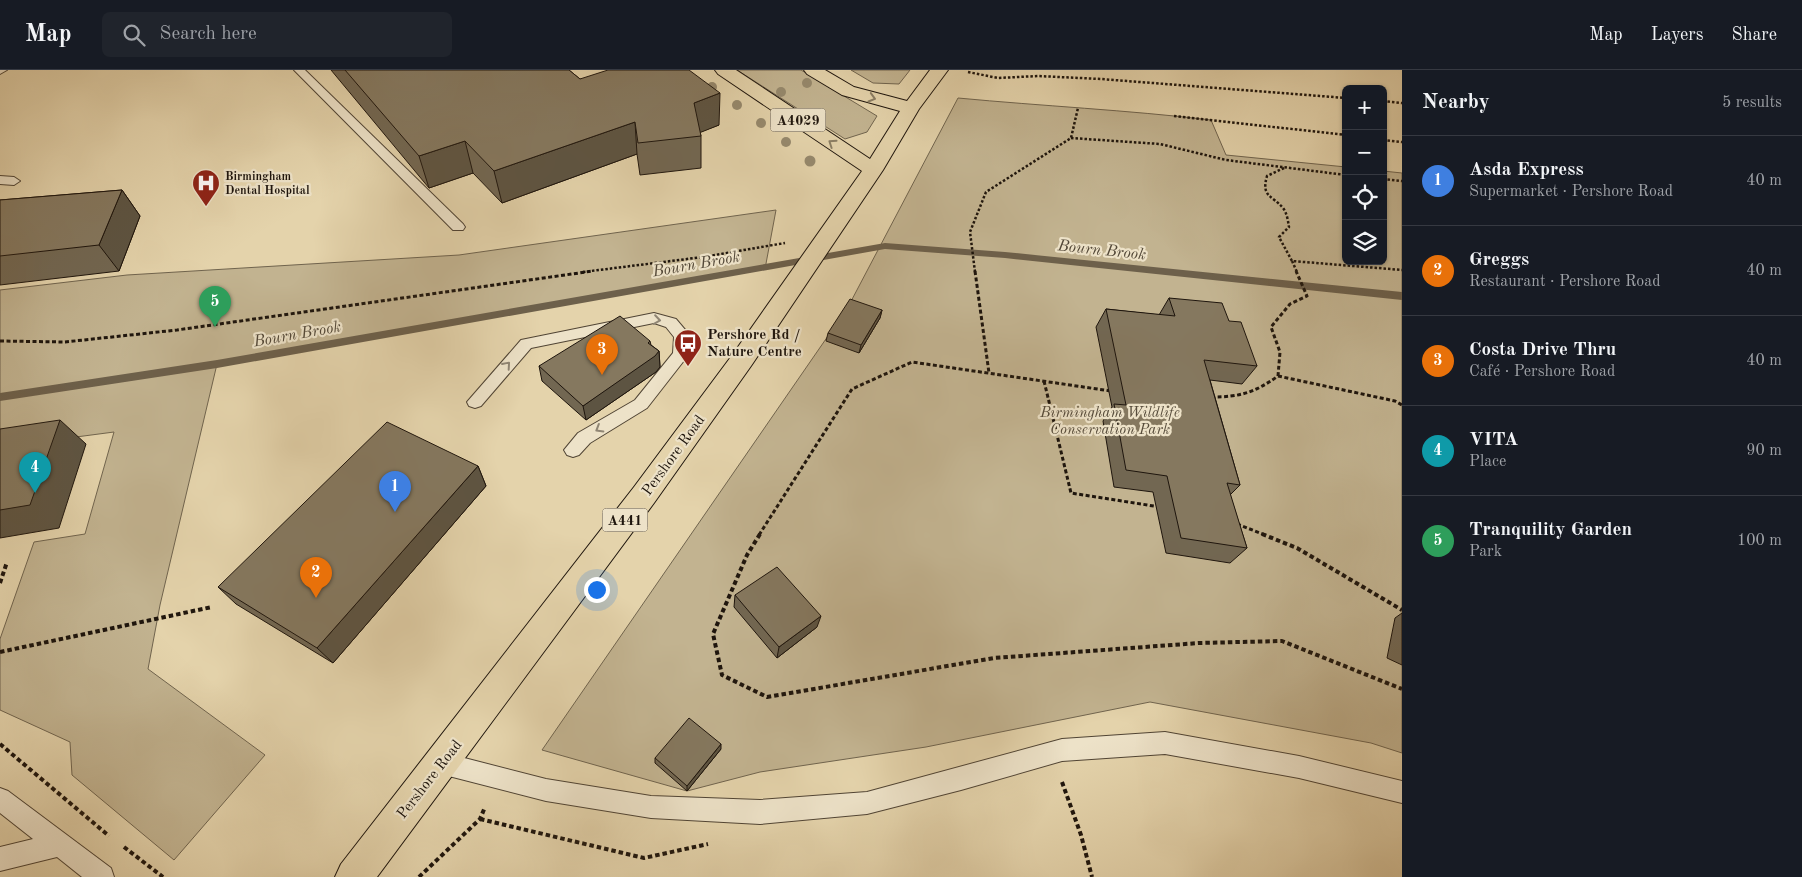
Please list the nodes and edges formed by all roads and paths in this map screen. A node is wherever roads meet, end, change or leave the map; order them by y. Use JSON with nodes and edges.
{"nodes":[{"id":1,"x":299,"y":70,"type":"edge"},
{"id":2,"x":724,"y":70,"type":"edge"},
{"id":3,"x":813,"y":70,"type":"edge"},
{"id":4,"x":939,"y":70,"type":"edge"},
{"id":5,"x":984,"y":70,"type":"edge"},
{"id":6,"x":965,"y":72,"type":"dead end"},
{"id":7,"x":979,"y":75,"type":"junction"},
{"id":8,"x":1342,"y":98,"type":"edge"},
{"id":9,"x":1387,"y":101,"type":"edge"},
{"id":10,"x":1402,"y":103,"type":"edge"},
{"id":11,"x":911,"y":108,"type":"junction"},
{"id":12,"x":1078,"y":108,"type":"dead end"},
{"id":13,"x":1174,"y":116,"type":"dead end"},
{"id":14,"x":1342,"y":135,"type":"edge"},
{"id":15,"x":1071,"y":138,"type":"junction"},
{"id":16,"x":1387,"y":140,"type":"edge"},
{"id":17,"x":1402,"y":142,"type":"edge"},
{"id":18,"x":1284,"y":167,"type":"junction"},
{"id":19,"x":873,"y":170,"type":"junction"},
{"id":20,"x":1342,"y":174,"type":"edge"},
{"id":21,"x":1387,"y":179,"type":"edge"},
{"id":22,"x":0,"y":180,"type":"edge"},
{"id":23,"x":14,"y":181,"type":"dead end"},
{"id":24,"x":1402,"y":181,"type":"edge"},
{"id":25,"x":458,"y":227,"type":"dead end"},
{"id":26,"x":789,"y":242,"type":"dead end"},
{"id":27,"x":1292,"y":261,"type":"junction"},
{"id":28,"x":1402,"y":270,"type":"edge"},
{"id":29,"x":0,"y":341,"type":"edge"},
{"id":30,"x":989,"y":373,"type":"junction"},
{"id":31,"x":1278,"y":376,"type":"junction"},
{"id":32,"x":1044,"y":381,"type":"junction"},
{"id":33,"x":1118,"y":392,"type":"edge"},
{"id":34,"x":1202,"y":397,"type":"edge"},
{"id":35,"x":475,"y":402,"type":"dead end"},
{"id":36,"x":1402,"y":405,"type":"edge"},
{"id":37,"x":573,"y":450,"type":"dead end"},
{"id":38,"x":1168,"y":509,"type":"edge"},
{"id":39,"x":1234,"y":522,"type":"edge"},
{"id":40,"x":8,"y":562,"type":"dead end"},
{"id":41,"x":0,"y":583,"type":"edge"},
{"id":42,"x":212,"y":607,"type":"dead end"},
{"id":43,"x":1402,"y":610,"type":"edge"},
{"id":44,"x":0,"y":652,"type":"edge"},
{"id":45,"x":1402,"y":689,"type":"edge"},
{"id":46,"x":0,"y":744,"type":"edge"},
{"id":47,"x":441,"y":763,"type":"junction"},
{"id":48,"x":1402,"y":792,"type":"edge"},
{"id":49,"x":0,"y":799,"type":"edge"},
{"id":50,"x":480,"y":819,"type":"dead end"},
{"id":51,"x":1081,"y":835,"type":"dead end"},
{"id":52,"x":114,"y":840,"type":"dead end"},
{"id":53,"x":58,"y":845,"type":"junction"},
{"id":54,"x":121,"y":846,"type":"dead end"},
{"id":55,"x":0,"y":859,"type":"edge"},
{"id":56,"x":102,"y":877,"type":"edge"},
{"id":57,"x":163,"y":877,"type":"edge"},
{"id":58,"x":354,"y":877,"type":"edge"},
{"id":59,"x":418,"y":877,"type":"edge"},
{"id":60,"x":1092,"y":877,"type":"edge"}],
"edges":[{"from":1,"to":25,"type":"lane"},
{"from":19,"to":2,"type":"main road","number":"A4029","one_way":true},
{"from":3,"to":11,"type":"main road","one_way":true},
{"from":4,"to":11,"type":"main road","name":"Pershore Road","number":"A441"},
{"from":5,"to":7,"type":"path"},
{"from":6,"to":7,"type":"path"},
{"from":7,"to":8,"type":"path"},
{"from":9,"to":10,"type":"path"},
{"from":11,"to":19,"type":"main road","name":"Pershore Road","number":"A441"},
{"from":12,"to":15,"type":"path"},
{"from":13,"to":14,"type":"path"},
{"from":15,"to":18,"type":"path"},
{"from":15,"to":30,"type":"path"},
{"from":16,"to":17,"type":"path"},
{"from":18,"to":20,"type":"path"},
{"from":18,"to":27,"type":"path"},
{"from":19,"to":47,"type":"main road","name":"Pershore Road","number":"A441"},
{"from":21,"to":24,"type":"path"},
{"from":22,"to":23,"type":"lane"},
{"from":26,"to":29,"type":"path"},
{"from":27,"to":28,"type":"path"},
{"from":27,"to":31,"type":"path"},
{"from":30,"to":32,"type":"path"},
{"from":30,"to":45,"type":"path"},
{"from":31,"to":34,"type":"path"},
{"from":31,"to":36,"type":"path"},
{"from":32,"to":33,"type":"path"},
{"from":32,"to":38,"type":"path"},
{"from":35,"to":37,"type":"lane","one_way":true},
{"from":39,"to":43,"type":"path"},
{"from":40,"to":41,"type":"path"},
{"from":42,"to":44,"type":"path"},
{"from":46,"to":52,"type":"path"},
{"from":47,"to":48,"type":"lane"},
{"from":47,"to":58,"type":"main road","name":"Pershore Road","number":"A441"},
{"from":49,"to":53,"type":"lane"},
{"from":50,"to":59,"type":"path"},
{"from":51,"to":60,"type":"path"},
{"from":53,"to":55,"type":"lane"},
{"from":53,"to":56,"type":"lane"},
{"from":54,"to":57,"type":"path"}]}
